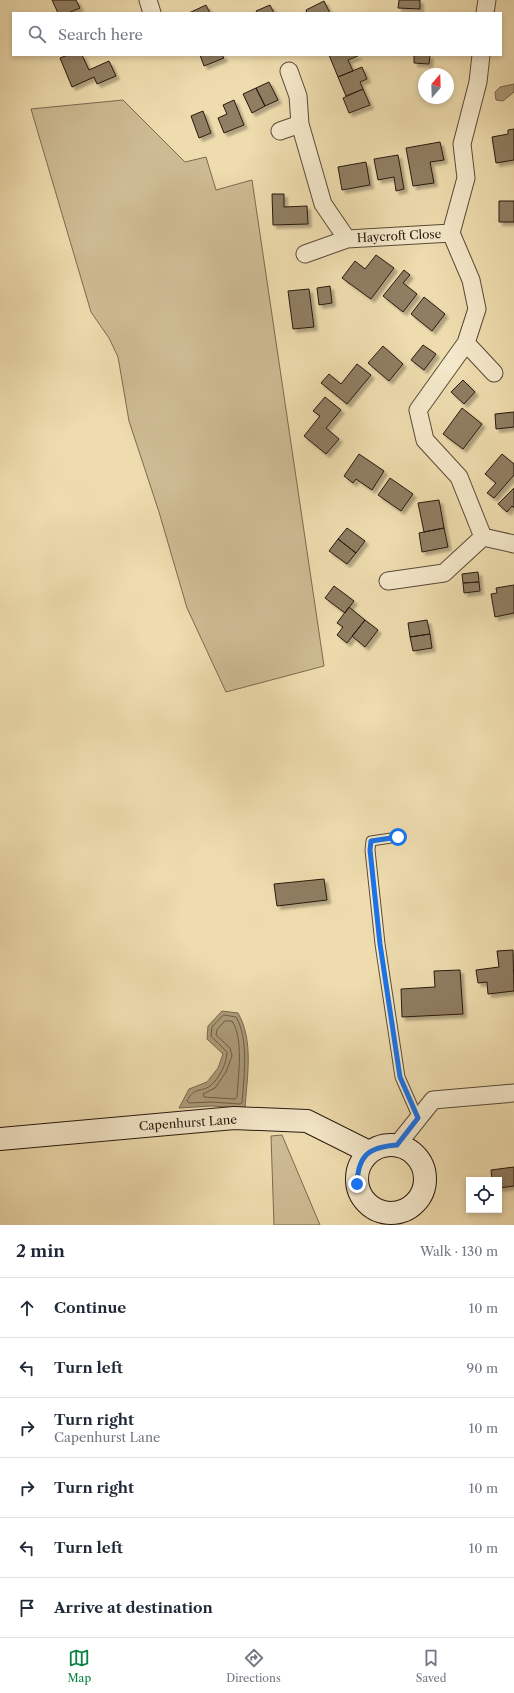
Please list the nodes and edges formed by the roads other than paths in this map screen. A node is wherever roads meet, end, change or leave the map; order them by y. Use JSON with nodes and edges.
{"nodes":[{"id":1,"x":148,"y":0,"type":"edge"},
{"id":2,"x":487,"y":0,"type":"edge"},
{"id":3,"x":152,"y":12,"type":"edge"},
{"id":4,"x":485,"y":12,"type":"edge"},
{"id":5,"x":481,"y":56,"type":"edge"},
{"id":6,"x":289,"y":71,"type":"dead end"},
{"id":7,"x":300,"y":124,"type":"junction"},
{"id":8,"x":280,"y":130,"type":"dead end"},
{"id":9,"x":451,"y":233,"type":"junction"},
{"id":10,"x":347,"y":238,"type":"junction"},
{"id":11,"x":306,"y":254,"type":"dead end"},
{"id":12,"x":466,"y":343,"type":"junction"},
{"id":13,"x":494,"y":374,"type":"dead end"},
{"id":14,"x":483,"y":537,"type":"junction"},
{"id":15,"x":514,"y":544,"type":"edge"},
{"id":16,"x":388,"y":581,"type":"dead end"},
{"id":17,"x":398,"y":837,"type":"dead end"},
{"id":18,"x":514,"y":1093,"type":"edge"},
{"id":19,"x":418,"y":1118,"type":"junction"},
{"id":20,"x":0,"y":1138,"type":"edge"},
{"id":21,"x":397,"y":1145,"type":"junction"},
{"id":22,"x":369,"y":1152,"type":"junction"},
{"id":23,"x":372,"y":1218,"type":"edge"}],
"edges":[{"from":1,"to":3,"type":"street"},
{"from":2,"to":4,"type":"street"},
{"from":5,"to":9,"type":"street"},
{"from":6,"to":7,"type":"street","name":"Haycroft Close"},
{"from":7,"to":8,"type":"street"},
{"from":7,"to":10,"type":"street","name":"Haycroft Close"},
{"from":9,"to":10,"type":"street","name":"Haycroft Close"},
{"from":9,"to":12,"type":"street"},
{"from":10,"to":11,"type":"street","name":"Haycroft Close"},
{"from":12,"to":13,"type":"street"},
{"from":12,"to":14,"type":"street"},
{"from":14,"to":15,"type":"street"},
{"from":14,"to":16,"type":"street"},
{"from":17,"to":19,"type":"lane"},
{"from":18,"to":19,"type":"street"},
{"from":19,"to":21,"type":"street"},
{"from":20,"to":22,"type":"street","name":"Capenhurst Lane"},
{"from":21,"to":22,"type":"street"},
{"from":21,"to":23,"type":"street"},
{"from":22,"to":23,"type":"street"}]}
